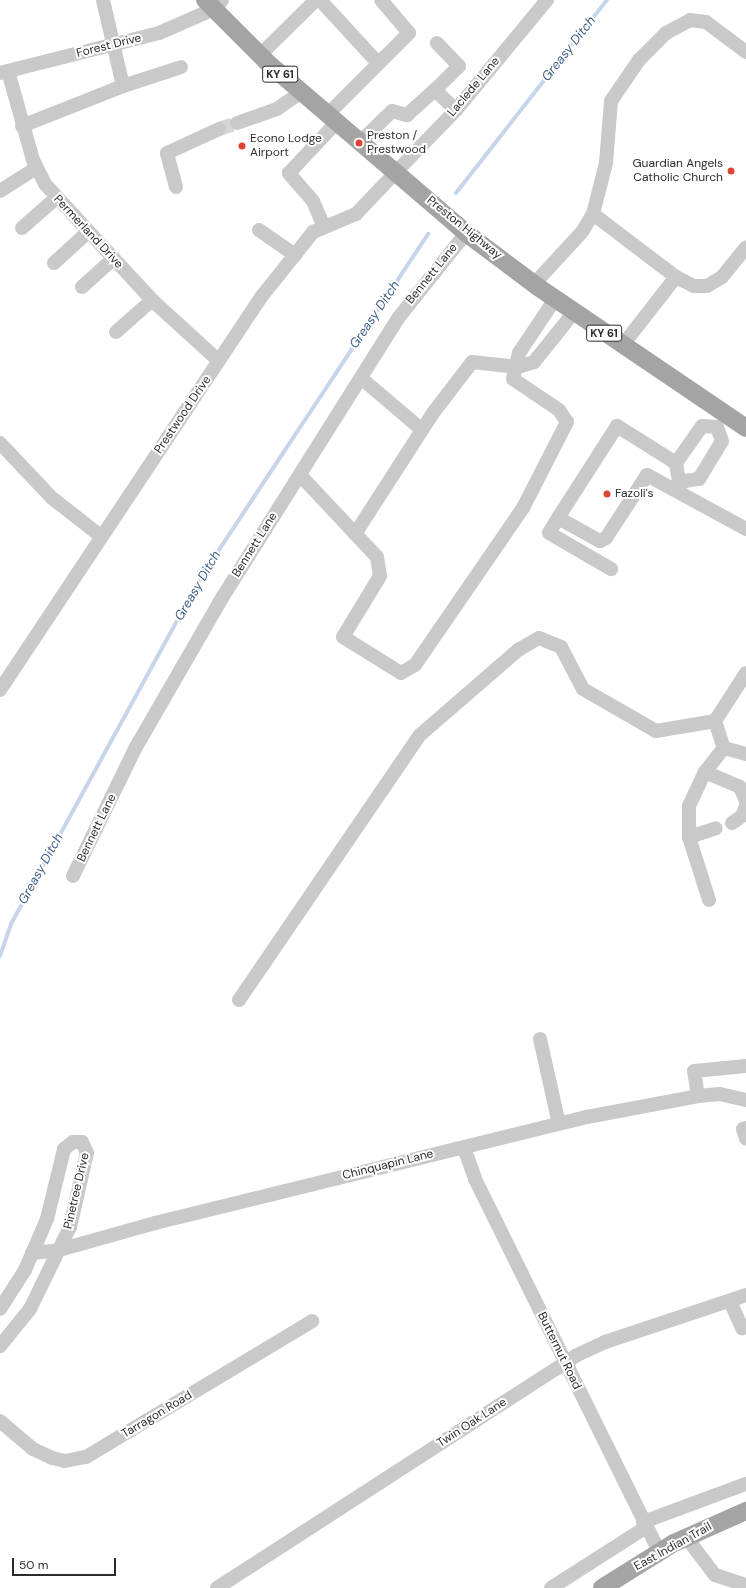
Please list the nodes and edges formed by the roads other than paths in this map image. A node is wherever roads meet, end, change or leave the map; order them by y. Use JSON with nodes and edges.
{"nodes":[{"id":1,"x":103,"y":0,"type":"edge"},
{"id":2,"x":316,"y":0,"type":"edge"},
{"id":3,"x":320,"y":0,"type":"edge"},
{"id":4,"x":381,"y":0,"type":"edge"},
{"id":5,"x":545,"y":1,"type":"edge"},
{"id":6,"x":214,"y":3,"type":"edge"},
{"id":7,"x":437,"y":43,"type":"dead end"},
{"id":8,"x":116,"y":44,"type":"junction"},
{"id":9,"x":746,"y":52,"type":"edge"},
{"id":10,"x":260,"y":55,"type":"junction"},
{"id":11,"x":378,"y":63,"type":"junction"},
{"id":12,"x":181,"y":67,"type":"dead end"},
{"id":13,"x":4,"y":72,"type":"edge"},
{"id":14,"x":123,"y":86,"type":"junction"},
{"id":15,"x":435,"y":90,"type":"junction"},
{"id":16,"x":301,"y":92,"type":"junction"},
{"id":17,"x":456,"y":110,"type":"junction"},
{"id":18,"x":332,"y":119,"type":"junction"},
{"id":19,"x":237,"y":123,"type":"tunnel mouth"},
{"id":20,"x":22,"y":126,"type":"junction"},
{"id":21,"x":219,"y":129,"type":"tunnel mouth"},
{"id":22,"x":359,"y":143,"type":"junction"},
{"id":23,"x":36,"y":168,"type":"junction"},
{"id":24,"x":397,"y":172,"type":"junction"},
{"id":25,"x":176,"y":187,"type":"dead end"},
{"id":26,"x":0,"y":191,"type":"edge"},
{"id":27,"x":56,"y":198,"type":"junction"},
{"id":28,"x":593,"y":214,"type":"junction"},
{"id":29,"x":324,"y":227,"type":"junction"},
{"id":30,"x":22,"y":228,"type":"dead end"},
{"id":31,"x":259,"y":230,"type":"dead end"},
{"id":32,"x":88,"y":232,"type":"junction"},
{"id":33,"x":466,"y":232,"type":"junction"},
{"id":34,"x":746,"y":247,"type":"edge"},
{"id":35,"x":294,"y":255,"type":"junction"},
{"id":36,"x":113,"y":259,"type":"junction"},
{"id":37,"x":54,"y":263,"type":"dead end"},
{"id":38,"x":676,"y":277,"type":"junction"},
{"id":39,"x":534,"y":284,"type":"junction"},
{"id":40,"x":82,"y":287,"type":"dead end"},
{"id":41,"x":555,"y":299,"type":"junction"},
{"id":42,"x":152,"y":300,"type":"junction"},
{"id":43,"x":574,"y":312,"type":"junction"},
{"id":44,"x":116,"y":332,"type":"dead end"},
{"id":45,"x":622,"y":346,"type":"junction"},
{"id":46,"x":218,"y":361,"type":"junction"},
{"id":47,"x":518,"y":367,"type":"junction"},
{"id":48,"x":361,"y":378,"type":"junction"},
{"id":49,"x":721,"y":421,"type":"junction"},
{"id":50,"x":746,"y":428,"type":"edge"},
{"id":51,"x":422,"y":430,"type":"junction"},
{"id":52,"x":0,"y":443,"type":"edge"},
{"id":53,"x":676,"y":463,"type":"junction"},
{"id":54,"x":300,"y":475,"type":"junction"},
{"id":55,"x":677,"y":485,"type":"junction"},
{"id":56,"x":558,"y":518,"type":"junction"},
{"id":57,"x":746,"y":529,"type":"edge"},
{"id":58,"x":355,"y":534,"type":"junction"},
{"id":59,"x":102,"y":537,"type":"junction"},
{"id":60,"x":611,"y":569,"type":"dead end"},
{"id":61,"x":746,"y":673,"type":"edge"},
{"id":62,"x":0,"y":690,"type":"edge"},
{"id":63,"x":715,"y":721,"type":"junction"},
{"id":64,"x":724,"y":748,"type":"junction"},
{"id":65,"x":746,"y":754,"type":"edge"},
{"id":66,"x":705,"y":772,"type":"junction"},
{"id":67,"x":746,"y":801,"type":"edge"},
{"id":68,"x":746,"y":806,"type":"edge"},
{"id":69,"x":732,"y":823,"type":"dead end"},
{"id":70,"x":716,"y":828,"type":"dead end"},
{"id":71,"x":689,"y":837,"type":"junction"},
{"id":72,"x":73,"y":876,"type":"dead end"},
{"id":73,"x":709,"y":900,"type":"dead end"},
{"id":74,"x":239,"y":1000,"type":"dead end"},
{"id":75,"x":540,"y":1039,"type":"dead end"},
{"id":76,"x":746,"y":1066,"type":"edge"},
{"id":77,"x":698,"y":1096,"type":"junction"},
{"id":78,"x":746,"y":1100,"type":"edge"},
{"id":79,"x":559,"y":1124,"type":"junction"},
{"id":80,"x":746,"y":1128,"type":"edge"},
{"id":81,"x":746,"y":1139,"type":"edge"},
{"id":82,"x":464,"y":1148,"type":"junction"},
{"id":83,"x":59,"y":1250,"type":"junction"},
{"id":84,"x":32,"y":1253,"type":"junction"},
{"id":85,"x":746,"y":1295,"type":"edge"},
{"id":86,"x":730,"y":1301,"type":"junction"},
{"id":87,"x":0,"y":1309,"type":"edge"},
{"id":88,"x":312,"y":1321,"type":"dead end"},
{"id":89,"x":746,"y":1327,"type":"edge"},
{"id":90,"x":0,"y":1346,"type":"edge"},
{"id":91,"x":566,"y":1363,"type":"junction"},
{"id":92,"x":0,"y":1421,"type":"edge"},
{"id":93,"x":746,"y":1484,"type":"edge"},
{"id":94,"x":746,"y":1511,"type":"edge"},
{"id":95,"x":644,"y":1525,"type":"junction"},
{"id":96,"x":686,"y":1537,"type":"junction"},
{"id":97,"x":659,"y":1552,"type":"junction"},
{"id":98,"x":746,"y":1585,"type":"edge"},
{"id":99,"x":217,"y":1588,"type":"edge"},
{"id":100,"x":551,"y":1588,"type":"edge"},
{"id":101,"x":602,"y":1588,"type":"edge"}],
"edges":[{"from":1,"to":8,"type":"street"},
{"from":2,"to":10,"type":"street"},
{"from":3,"to":11,"type":"street"},
{"from":4,"to":11,"type":"street"},
{"from":5,"to":17,"type":"street","name":"Laclede Lane"},
{"from":6,"to":8,"type":"street","name":"Forest Drive"},
{"from":6,"to":10,"type":"main road","name":"Preston Highway","number":"KY 61"},
{"from":7,"to":15,"type":"street"},
{"from":8,"to":13,"type":"street","name":"Forest Drive"},
{"from":8,"to":14,"type":"street"},
{"from":9,"to":28,"type":"street"},
{"from":10,"to":16,"type":"main road","name":"Preston Highway","number":"KY 61"},
{"from":11,"to":18,"type":"street"},
{"from":12,"to":14,"type":"street"},
{"from":13,"to":20,"type":"street","name":"Permerland Drive"},
{"from":14,"to":20,"type":"street"},
{"from":15,"to":17,"type":"street"},
{"from":15,"to":22,"type":"street"},
{"from":16,"to":18,"type":"main road","name":"Preston Highway","number":"KY 61"},
{"from":16,"to":19,"type":"street"},
{"from":17,"to":24,"type":"street","name":"Laclede Lane"},
{"from":18,"to":22,"type":"main road","name":"Preston Highway","number":"KY 61"},
{"from":18,"to":29,"type":"street"},
{"from":20,"to":23,"type":"street","name":"Permerland Drive"},
{"from":21,"to":25,"type":"street"},
{"from":22,"to":24,"type":"main road","name":"Preston Highway","number":"KY 61"},
{"from":23,"to":26,"type":"street"},
{"from":23,"to":27,"type":"street","name":"Permerland Drive"},
{"from":24,"to":29,"type":"street","name":"Prestwood Drive"},
{"from":24,"to":33,"type":"main road","name":"Preston Highway","number":"KY 61"},
{"from":27,"to":30,"type":"street"},
{"from":27,"to":32,"type":"street","name":"Permerland Drive"},
{"from":28,"to":38,"type":"street"},
{"from":28,"to":39,"type":"street"},
{"from":29,"to":35,"type":"street","name":"Prestwood Drive"},
{"from":31,"to":35,"type":"street"},
{"from":32,"to":36,"type":"street","name":"Permerland Drive"},
{"from":32,"to":37,"type":"street"},
{"from":33,"to":39,"type":"main road","name":"Preston Highway","number":"KY 61"},
{"from":33,"to":48,"type":"street","name":"Bennett Lane"},
{"from":34,"to":38,"type":"street"},
{"from":35,"to":46,"type":"street","name":"Prestwood Drive"},
{"from":36,"to":40,"type":"street"},
{"from":36,"to":42,"type":"street","name":"Permerland Drive"},
{"from":38,"to":45,"type":"street"},
{"from":39,"to":41,"type":"main road","name":"Preston Highway","number":"KY 61"},
{"from":41,"to":43,"type":"main road","name":"Preston Highway","number":"KY 61"},
{"from":41,"to":47,"type":"street"},
{"from":42,"to":44,"type":"street"},
{"from":42,"to":46,"type":"street","name":"Permerland Drive"},
{"from":43,"to":45,"type":"main road","name":"Preston Highway","number":"KY 61"},
{"from":43,"to":47,"type":"street"},
{"from":45,"to":49,"type":"main road","name":"Preston Highway","number":"KY 61"},
{"from":46,"to":59,"type":"street","name":"Prestwood Drive"},
{"from":47,"to":51,"type":"street"},
{"from":47,"to":58,"type":"street"},
{"from":48,"to":51,"type":"street"},
{"from":48,"to":54,"type":"street","name":"Bennett Lane"},
{"from":49,"to":50,"type":"main road","name":"Preston Highway","number":"KY 61"},
{"from":49,"to":53,"type":"street"},
{"from":49,"to":55,"type":"street"},
{"from":51,"to":58,"type":"street"},
{"from":52,"to":59,"type":"street"},
{"from":53,"to":55,"type":"street"},
{"from":53,"to":56,"type":"street"},
{"from":54,"to":58,"type":"street"},
{"from":54,"to":72,"type":"street","name":"Bennett Lane"},
{"from":55,"to":56,"type":"street"},
{"from":55,"to":57,"type":"street"},
{"from":56,"to":60,"type":"street"},
{"from":59,"to":62,"type":"street","name":"Prestwood Drive"},
{"from":61,"to":63,"type":"street"},
{"from":63,"to":64,"type":"street"},
{"from":63,"to":74,"type":"street"},
{"from":64,"to":65,"type":"street"},
{"from":64,"to":66,"type":"street"},
{"from":66,"to":67,"type":"street"},
{"from":66,"to":71,"type":"street"},
{"from":68,"to":69,"type":"street"},
{"from":70,"to":71,"type":"street"},
{"from":71,"to":73,"type":"street"},
{"from":75,"to":79,"type":"street"},
{"from":76,"to":77,"type":"street"},
{"from":77,"to":78,"type":"street","name":"Chinquapin Lane"},
{"from":77,"to":79,"type":"street","name":"Chinquapin Lane"},
{"from":79,"to":82,"type":"street","name":"Chinquapin Lane"},
{"from":80,"to":81,"type":"street"},
{"from":82,"to":83,"type":"street","name":"Chinquapin Lane"},
{"from":82,"to":91,"type":"street","name":"Butternut Road"},
{"from":83,"to":84,"type":"street","name":"Chinquapin Lane"},
{"from":83,"to":84,"type":"street","name":"Pinetree Drive"},
{"from":83,"to":90,"type":"street","name":"Pinetree Drive"},
{"from":84,"to":87,"type":"street","name":"Pinetree Drive"},
{"from":85,"to":86,"type":"street","name":"Twin Oak Lane"},
{"from":86,"to":89,"type":"street"},
{"from":86,"to":91,"type":"street","name":"Twin Oak Lane"},
{"from":88,"to":92,"type":"street","name":"Tarragon Road"},
{"from":91,"to":95,"type":"street","name":"Butternut Road"},
{"from":91,"to":99,"type":"street","name":"Twin Oak Lane"},
{"from":93,"to":95,"type":"street"},
{"from":94,"to":96,"type":"main road","name":"East Indian Trail"},
{"from":95,"to":97,"type":"street","name":"Butternut Road"},
{"from":95,"to":100,"type":"street"},
{"from":96,"to":97,"type":"main road","name":"East Indian Trail"},
{"from":96,"to":98,"type":"street"},
{"from":97,"to":101,"type":"main road","name":"East Indian Trail"}]}
